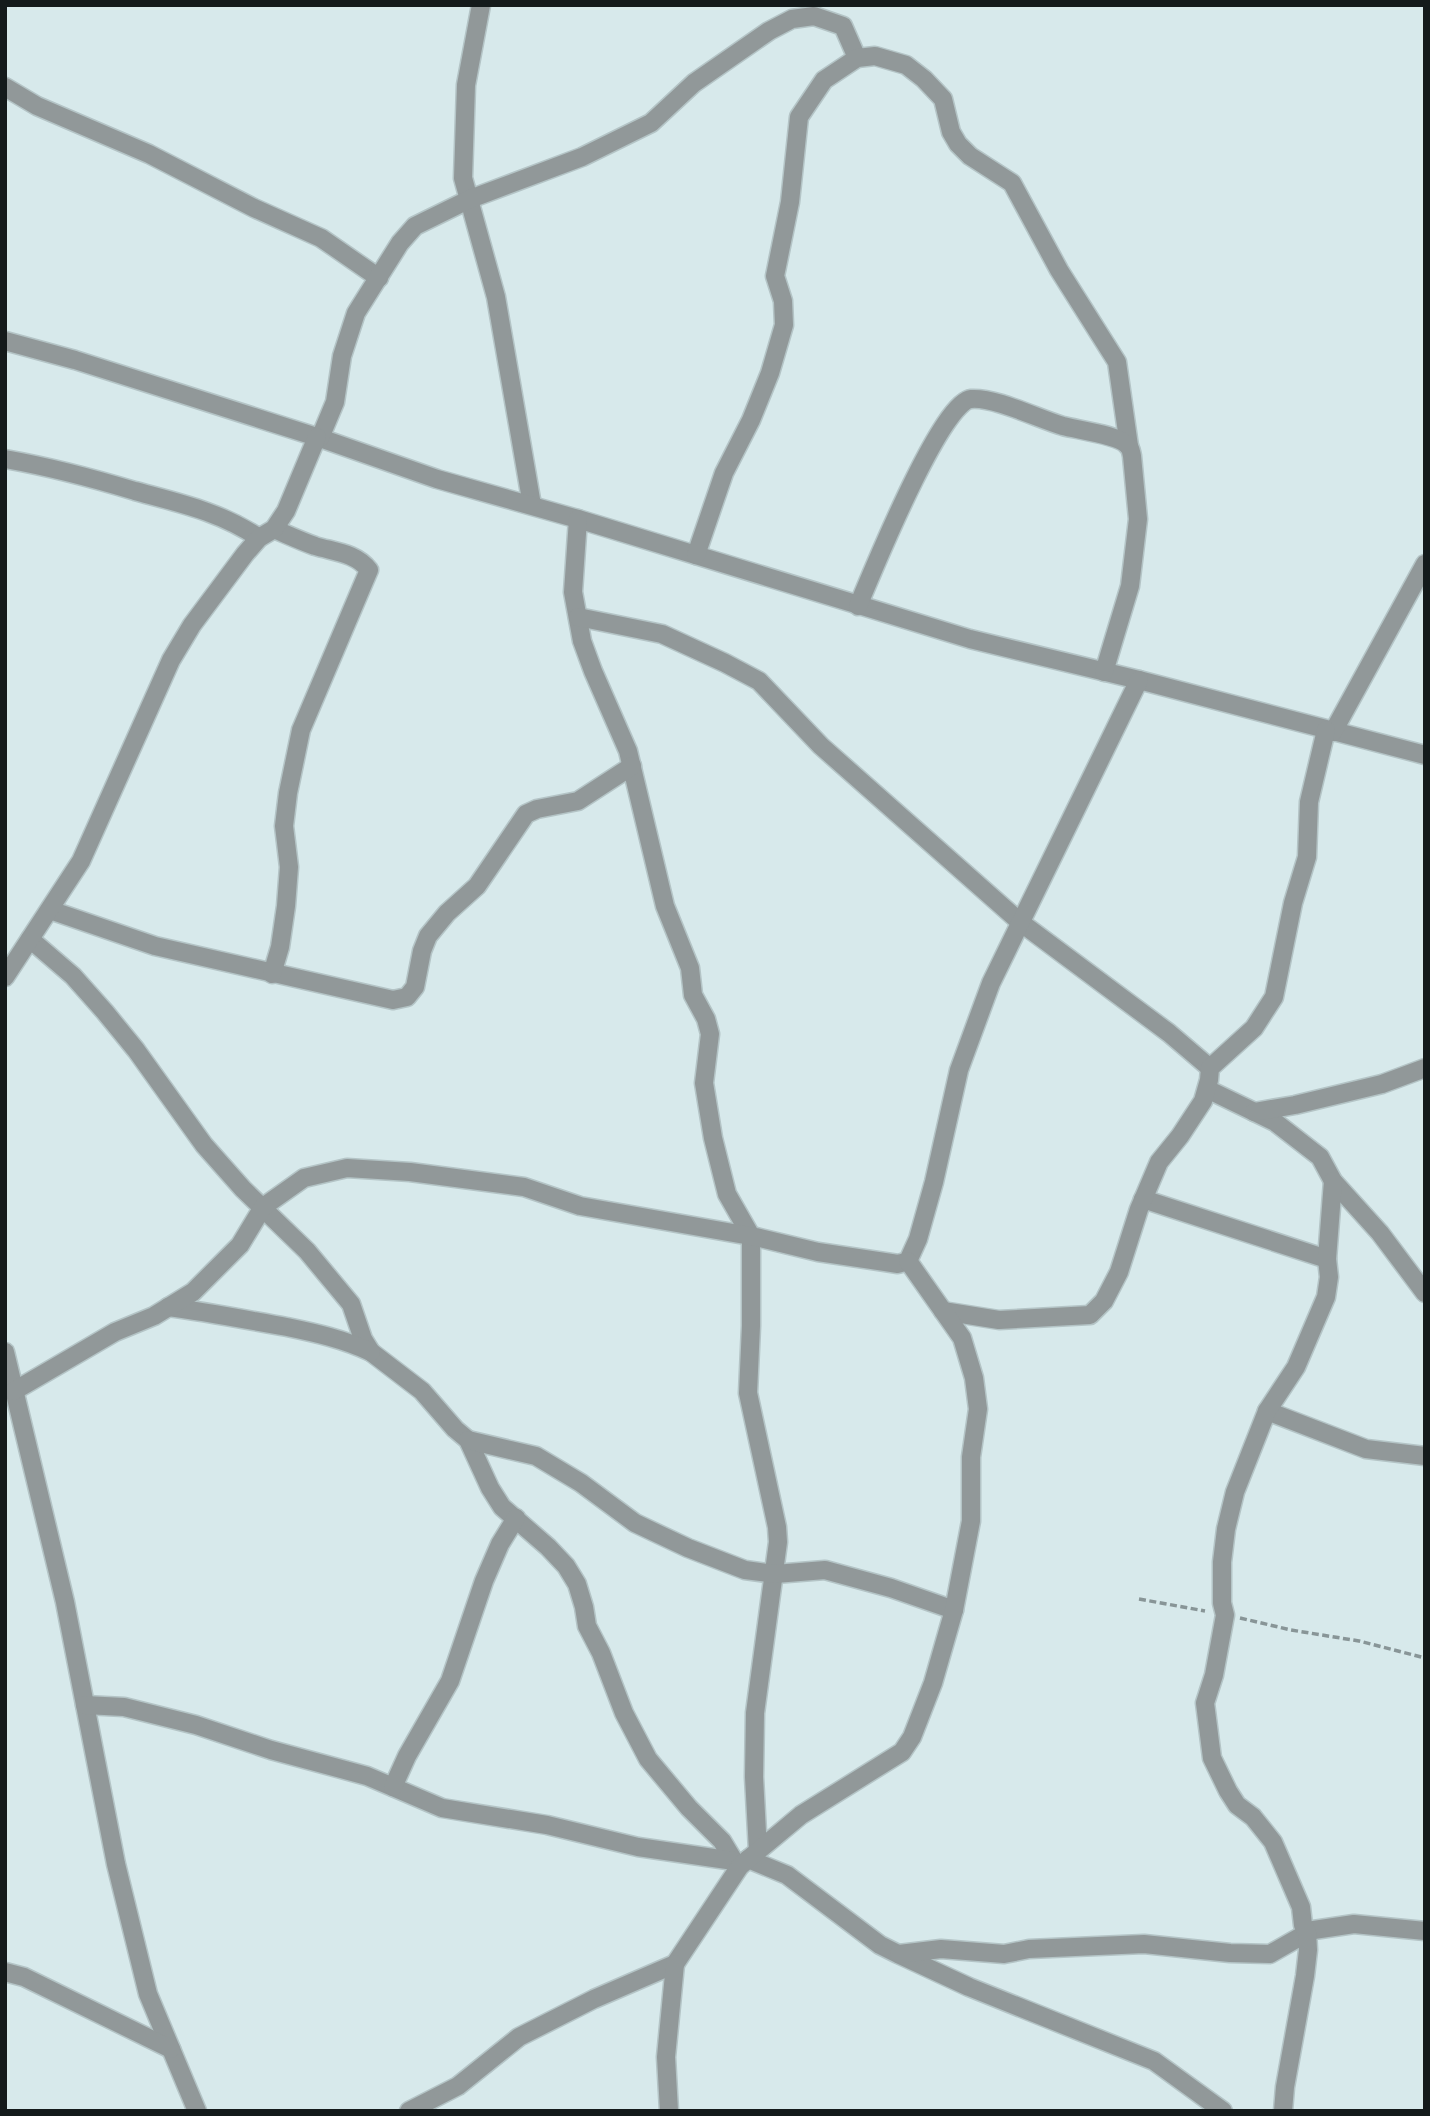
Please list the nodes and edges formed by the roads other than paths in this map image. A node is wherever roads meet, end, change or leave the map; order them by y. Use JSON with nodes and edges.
{"nodes":[{"id":1,"x":481,"y":5,"type":"edge"},
{"id":2,"x":813,"y":11,"type":"edge"},
{"id":3,"x":857,"y":58,"type":"junction"},
{"id":4,"x":5,"y":87,"type":"edge"},
{"id":5,"x":470,"y":200,"type":"junction"},
{"id":6,"x":379,"y":278,"type":"junction"},
{"id":7,"x":5,"y":341,"type":"edge"},
{"id":8,"x":319,"y":438,"type":"junction"},
{"id":9,"x":1129,"y":446,"type":"junction"},
{"id":10,"x":5,"y":459,"type":"edge"},
{"id":11,"x":532,"y":505,"type":"junction"},
{"id":12,"x":578,"y":519,"type":"junction"},
{"id":13,"x":266,"y":534,"type":"junction"},
{"id":14,"x":696,"y":555,"type":"junction"},
{"id":15,"x":1425,"y":564,"type":"edge"},
{"id":16,"x":858,"y":606,"type":"junction"},
{"id":17,"x":578,"y":617,"type":"junction"},
{"id":18,"x":1104,"y":671,"type":"junction"},
{"id":19,"x":1139,"y":680,"type":"junction"},
{"id":20,"x":1330,"y":731,"type":"junction"},
{"id":21,"x":1425,"y":755,"type":"edge"},
{"id":22,"x":632,"y":766,"type":"junction"},
{"id":23,"x":50,"y":910,"type":"junction"},
{"id":24,"x":1020,"y":922,"type":"junction"},
{"id":25,"x":30,"y":939,"type":"junction"},
{"id":26,"x":272,"y":974,"type":"junction"},
{"id":27,"x":5,"y":977,"type":"edge"},
{"id":28,"x":1210,"y":1068,"type":"junction"},
{"id":29,"x":1425,"y":1068,"type":"edge"},
{"id":30,"x":1207,"y":1088,"type":"junction"},
{"id":31,"x":1254,"y":1112,"type":"junction"},
{"id":32,"x":1333,"y":1181,"type":"junction"},
{"id":33,"x":1143,"y":1199,"type":"junction"},
{"id":34,"x":263,"y":1207,"type":"junction"},
{"id":35,"x":751,"y":1236,"type":"junction"},
{"id":36,"x":1327,"y":1259,"type":"junction"},
{"id":37,"x":908,"y":1261,"type":"junction"},
{"id":38,"x":1425,"y":1293,"type":"edge"},
{"id":39,"x":168,"y":1307,"type":"junction"},
{"id":40,"x":943,"y":1311,"type":"junction"},
{"id":41,"x":5,"y":1352,"type":"edge"},
{"id":42,"x":371,"y":1352,"type":"junction"},
{"id":43,"x":14,"y":1391,"type":"junction"},
{"id":44,"x":1268,"y":1411,"type":"junction"},
{"id":45,"x":468,"y":1440,"type":"junction"},
{"id":46,"x":1425,"y":1456,"type":"edge"},
{"id":47,"x":516,"y":1518,"type":"junction"},
{"id":48,"x":775,"y":1574,"type":"junction"},
{"id":49,"x":954,"y":1610,"type":"junction"},
{"id":50,"x":85,"y":1705,"type":"junction"},
{"id":51,"x":393,"y":1787,"type":"junction"},
{"id":52,"x":745,"y":1859,"type":"junction"},
{"id":53,"x":1307,"y":1931,"type":"junction"},
{"id":54,"x":1425,"y":1931,"type":"edge"},
{"id":55,"x":898,"y":1954,"type":"junction"},
{"id":56,"x":675,"y":1964,"type":"junction"},
{"id":57,"x":5,"y":1972,"type":"edge"},
{"id":58,"x":171,"y":2049,"type":"junction"},
{"id":59,"x":197,"y":2111,"type":"edge"},
{"id":60,"x":409,"y":2111,"type":"edge"},
{"id":61,"x":669,"y":2111,"type":"edge"},
{"id":62,"x":1223,"y":2111,"type":"edge"},
{"id":63,"x":1283,"y":2111,"type":"edge"}],
"edges":[{"from":1,"to":5,"type":"street"},
{"from":2,"to":3,"type":"street"},
{"from":2,"to":5,"type":"street"},
{"from":3,"to":9,"type":"street"},
{"from":3,"to":14,"type":"street"},
{"from":4,"to":6,"type":"street"},
{"from":5,"to":6,"type":"street"},
{"from":5,"to":11,"type":"street"},
{"from":6,"to":8,"type":"street"},
{"from":7,"to":8,"type":"street"},
{"from":8,"to":11,"type":"street"},
{"from":8,"to":13,"type":"street"},
{"from":9,"to":16,"type":"street"},
{"from":9,"to":18,"type":"street"},
{"from":10,"to":13,"type":"street"},
{"from":11,"to":12,"type":"street"},
{"from":12,"to":14,"type":"street"},
{"from":12,"to":17,"type":"street"},
{"from":13,"to":23,"type":"street"},
{"from":13,"to":26,"type":"street"},
{"from":14,"to":16,"type":"street"},
{"from":15,"to":20,"type":"street"},
{"from":16,"to":18,"type":"street"},
{"from":17,"to":22,"type":"street"},
{"from":17,"to":24,"type":"street"},
{"from":18,"to":19,"type":"street"},
{"from":19,"to":20,"type":"street"},
{"from":19,"to":24,"type":"street"},
{"from":20,"to":21,"type":"street"},
{"from":20,"to":28,"type":"street"},
{"from":22,"to":26,"type":"street"},
{"from":22,"to":35,"type":"street"},
{"from":23,"to":25,"type":"street"},
{"from":23,"to":26,"type":"street"},
{"from":24,"to":28,"type":"street"},
{"from":24,"to":37,"type":"street"},
{"from":25,"to":27,"type":"street"},
{"from":25,"to":34,"type":"street"},
{"from":28,"to":30,"type":"street"},
{"from":29,"to":31,"type":"street"},
{"from":30,"to":31,"type":"street"},
{"from":30,"to":33,"type":"street"},
{"from":31,"to":32,"type":"street"},
{"from":32,"to":36,"type":"street"},
{"from":32,"to":38,"type":"street"},
{"from":33,"to":36,"type":"street"},
{"from":33,"to":40,"type":"street"},
{"from":34,"to":35,"type":"street"},
{"from":34,"to":39,"type":"street"},
{"from":34,"to":42,"type":"street"},
{"from":35,"to":37,"type":"street"},
{"from":35,"to":48,"type":"street"},
{"from":36,"to":44,"type":"street"},
{"from":37,"to":40,"type":"street"},
{"from":39,"to":42,"type":"street"},
{"from":39,"to":43,"type":"street"},
{"from":40,"to":49,"type":"street"},
{"from":41,"to":43,"type":"street"},
{"from":42,"to":45,"type":"street"},
{"from":43,"to":50,"type":"street"},
{"from":44,"to":46,"type":"street"},
{"from":44,"to":53,"type":"street"},
{"from":45,"to":47,"type":"street"},
{"from":45,"to":48,"type":"street"},
{"from":47,"to":51,"type":"street"},
{"from":47,"to":52,"type":"street"},
{"from":48,"to":49,"type":"street"},
{"from":48,"to":52,"type":"street"},
{"from":49,"to":52,"type":"street"},
{"from":50,"to":51,"type":"street"},
{"from":50,"to":58,"type":"street"},
{"from":51,"to":52,"type":"street"},
{"from":52,"to":55,"type":"street"},
{"from":52,"to":56,"type":"street"},
{"from":53,"to":54,"type":"street"},
{"from":53,"to":55,"type":"street"},
{"from":53,"to":63,"type":"street"},
{"from":55,"to":62,"type":"street"},
{"from":56,"to":60,"type":"street"},
{"from":56,"to":61,"type":"street"},
{"from":57,"to":58,"type":"street"},
{"from":58,"to":59,"type":"street"}]}
